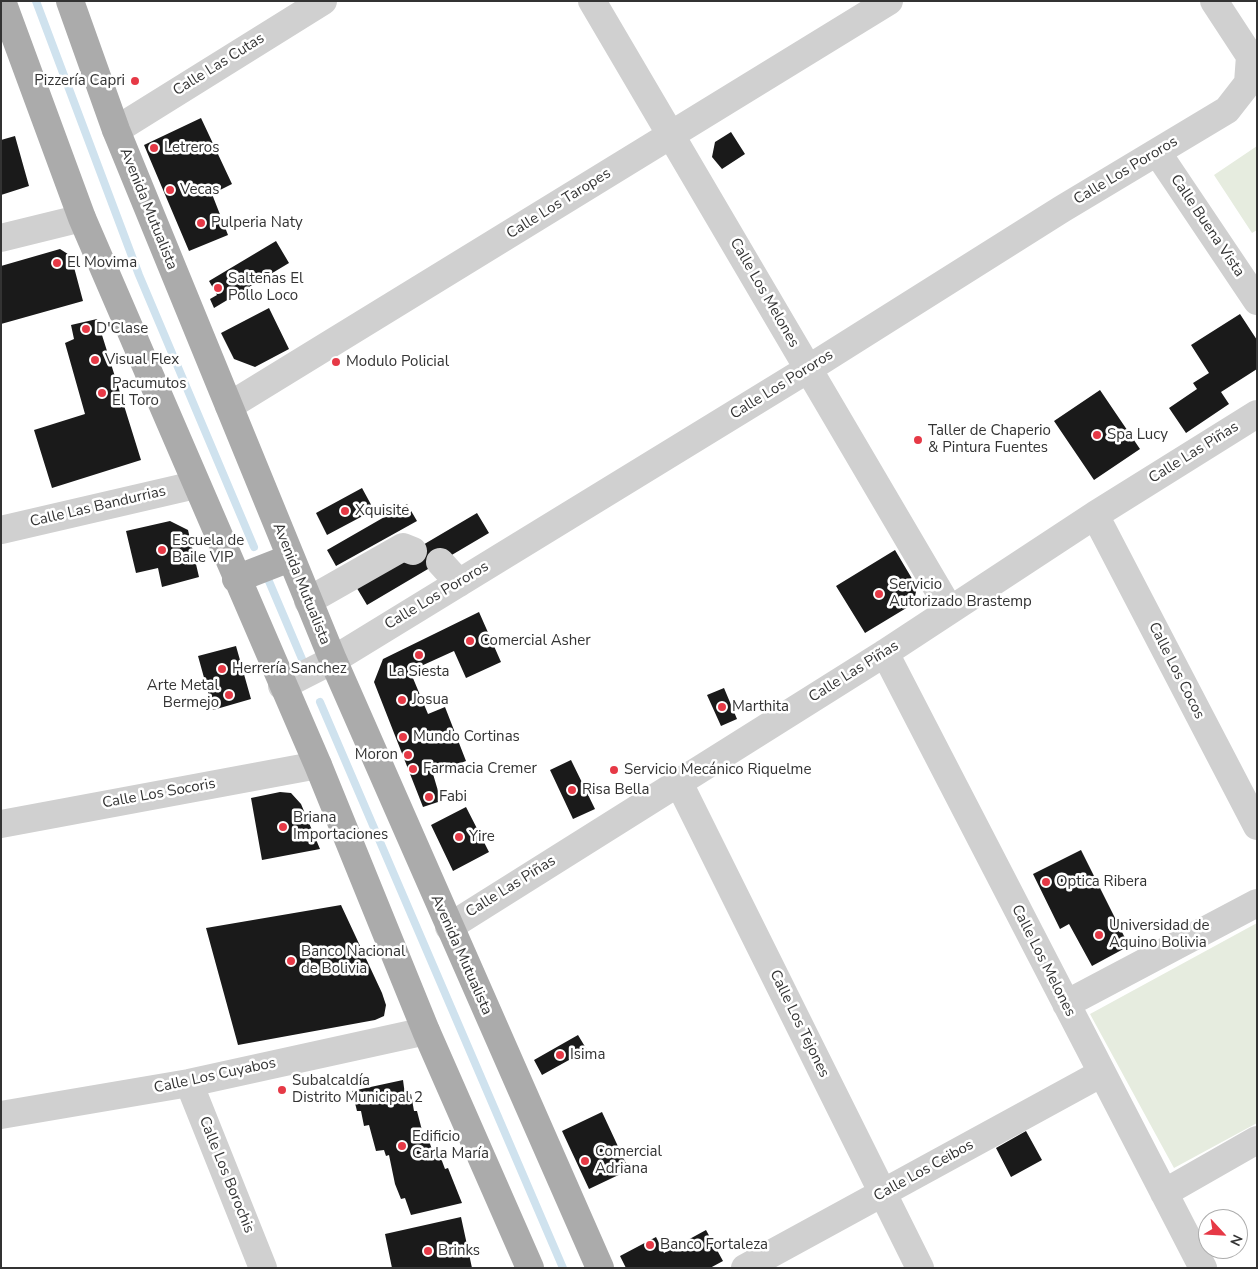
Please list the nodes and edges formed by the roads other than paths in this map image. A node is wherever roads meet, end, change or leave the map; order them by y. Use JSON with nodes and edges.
{"nodes":[{"id":1,"x":2,"y":1,"type":"edge"},
{"id":2,"x":70,"y":1,"type":"edge"},
{"id":3,"x":323,"y":1,"type":"edge"},
{"id":4,"x":592,"y":1,"type":"edge"},
{"id":5,"x":890,"y":1,"type":"edge"},
{"id":6,"x":1214,"y":1,"type":"edge"},
{"id":7,"x":116,"y":130,"type":"junction"},
{"id":8,"x":671,"y":135,"type":"junction"},
{"id":9,"x":1157,"y":152,"type":"junction"},
{"id":10,"x":82,"y":218,"type":"junction"},
{"id":11,"x":1,"y":238,"type":"edge"},
{"id":12,"x":1257,"y":301,"type":"edge"},
{"id":13,"x":808,"y":369,"type":"junction"},
{"id":14,"x":229,"y":406,"type":"junction"},
{"id":15,"x":1257,"y":414,"type":"edge"},
{"id":16,"x":195,"y":485,"type":"junction"},
{"id":17,"x":1095,"y":515,"type":"junction"},
{"id":18,"x":1,"y":530,"type":"edge"},
{"id":19,"x":413,"y":551,"type":"dead end"},
{"id":20,"x":287,"y":559,"type":"junction"},
{"id":21,"x":440,"y":562,"type":"dead end"},
{"id":22,"x":239,"y":578,"type":"junction"},
{"id":23,"x":459,"y":583,"type":"junction"},
{"id":24,"x":308,"y":601,"type":"junction"},
{"id":25,"x":950,"y":610,"type":"junction"},
{"id":26,"x":884,"y":654,"type":"junction"},
{"id":27,"x":330,"y":662,"type":"junction"},
{"id":28,"x":286,"y":684,"type":"junction"},
{"id":29,"x":318,"y":765,"type":"junction"},
{"id":30,"x":678,"y":782,"type":"junction"},
{"id":31,"x":1,"y":824,"type":"edge"},
{"id":32,"x":1257,"y":826,"type":"edge"},
{"id":33,"x":1257,"y":903,"type":"edge"},
{"id":34,"x":448,"y":927,"type":"junction"},
{"id":35,"x":1066,"y":1004,"type":"junction"},
{"id":36,"x":426,"y":1031,"type":"junction"},
{"id":37,"x":1102,"y":1073,"type":"junction"},
{"id":38,"x":189,"y":1083,"type":"junction"},
{"id":39,"x":1,"y":1115,"type":"edge"},
{"id":40,"x":1257,"y":1140,"type":"edge"},
{"id":41,"x":1164,"y":1193,"type":"junction"},
{"id":42,"x":884,"y":1194,"type":"junction"},
{"id":43,"x":263,"y":1268,"type":"edge"},
{"id":44,"x":530,"y":1268,"type":"edge"},
{"id":45,"x":600,"y":1268,"type":"edge"},
{"id":46,"x":745,"y":1268,"type":"edge"},
{"id":47,"x":920,"y":1268,"type":"edge"},
{"id":48,"x":1203,"y":1268,"type":"edge"}],
"edges":[{"from":1,"to":10,"type":"main road"},
{"from":2,"to":7,"type":"main road","name":"Avenida Mutualista"},
{"from":3,"to":7,"type":"street","name":"Calle Las Cutas"},
{"from":4,"to":8,"type":"street","name":"Calle Los Melones"},
{"from":5,"to":8,"type":"street","name":"Calle Los Taropes"},
{"from":6,"to":9,"type":"street","name":"Calle Los Pororos"},
{"from":7,"to":14,"type":"main road","name":"Avenida Mutualista"},
{"from":8,"to":13,"type":"street","name":"Calle Los Melones"},
{"from":8,"to":14,"type":"street","name":"Calle Los Taropes"},
{"from":9,"to":12,"type":"street","name":"Calle Buena Vista"},
{"from":9,"to":13,"type":"street","name":"Calle Los Pororos"},
{"from":10,"to":11,"type":"street"},
{"from":10,"to":16,"type":"main road"},
{"from":13,"to":23,"type":"street","name":"Calle Los Pororos"},
{"from":13,"to":25,"type":"street","name":"Calle Los Melones"},
{"from":14,"to":20,"type":"main road","name":"Avenida Mutualista"},
{"from":15,"to":17,"type":"street","name":"Calle Las Piñas"},
{"from":16,"to":18,"type":"street","name":"Calle Las Bandurrias"},
{"from":16,"to":22,"type":"main road"},
{"from":17,"to":25,"type":"street","name":"Calle Las Piñas"},
{"from":17,"to":32,"type":"street","name":"Calle Los Cocos"},
{"from":19,"to":24,"type":"street"},
{"from":20,"to":22,"type":"main road"},
{"from":20,"to":24,"type":"main road","name":"Avenida Mutualista"},
{"from":21,"to":23,"type":"street"},
{"from":22,"to":28,"type":"main road"},
{"from":23,"to":27,"type":"street","name":"Calle Los Pororos"},
{"from":24,"to":27,"type":"main road","name":"Avenida Mutualista"},
{"from":25,"to":26,"type":"street","name":"Calle Las Piñas"},
{"from":26,"to":30,"type":"street","name":"Calle Las Piñas"},
{"from":26,"to":35,"type":"street","name":"Calle Los Melones"},
{"from":27,"to":28,"type":"street","name":"Calle Los Pororos"},
{"from":27,"to":34,"type":"main road","name":"Avenida Mutualista"},
{"from":28,"to":29,"type":"main road"},
{"from":29,"to":31,"type":"street","name":"Calle Los Socoris"},
{"from":29,"to":36,"type":"main road"},
{"from":30,"to":34,"type":"street","name":"Calle Las Piñas"},
{"from":30,"to":42,"type":"street","name":"Calle Los Tejones"},
{"from":33,"to":35,"type":"street"},
{"from":34,"to":45,"type":"main road","name":"Avenida Mutualista"},
{"from":35,"to":37,"type":"street","name":"Calle Los Melones"},
{"from":36,"to":38,"type":"street","name":"Calle Los Cuyabos"},
{"from":36,"to":44,"type":"main road"},
{"from":37,"to":41,"type":"street","name":"Calle Los Melones"},
{"from":37,"to":42,"type":"street","name":"Calle Los Ceibos"},
{"from":38,"to":39,"type":"street","name":"Calle Los Cuyabos"},
{"from":38,"to":43,"type":"street","name":"Calle Los Borochis"},
{"from":40,"to":41,"type":"street"},
{"from":41,"to":48,"type":"street","name":"Calle Los Melones"},
{"from":42,"to":46,"type":"street","name":"Calle Los Ceibos"},
{"from":42,"to":47,"type":"street","name":"Calle Los Tejones"}]}
